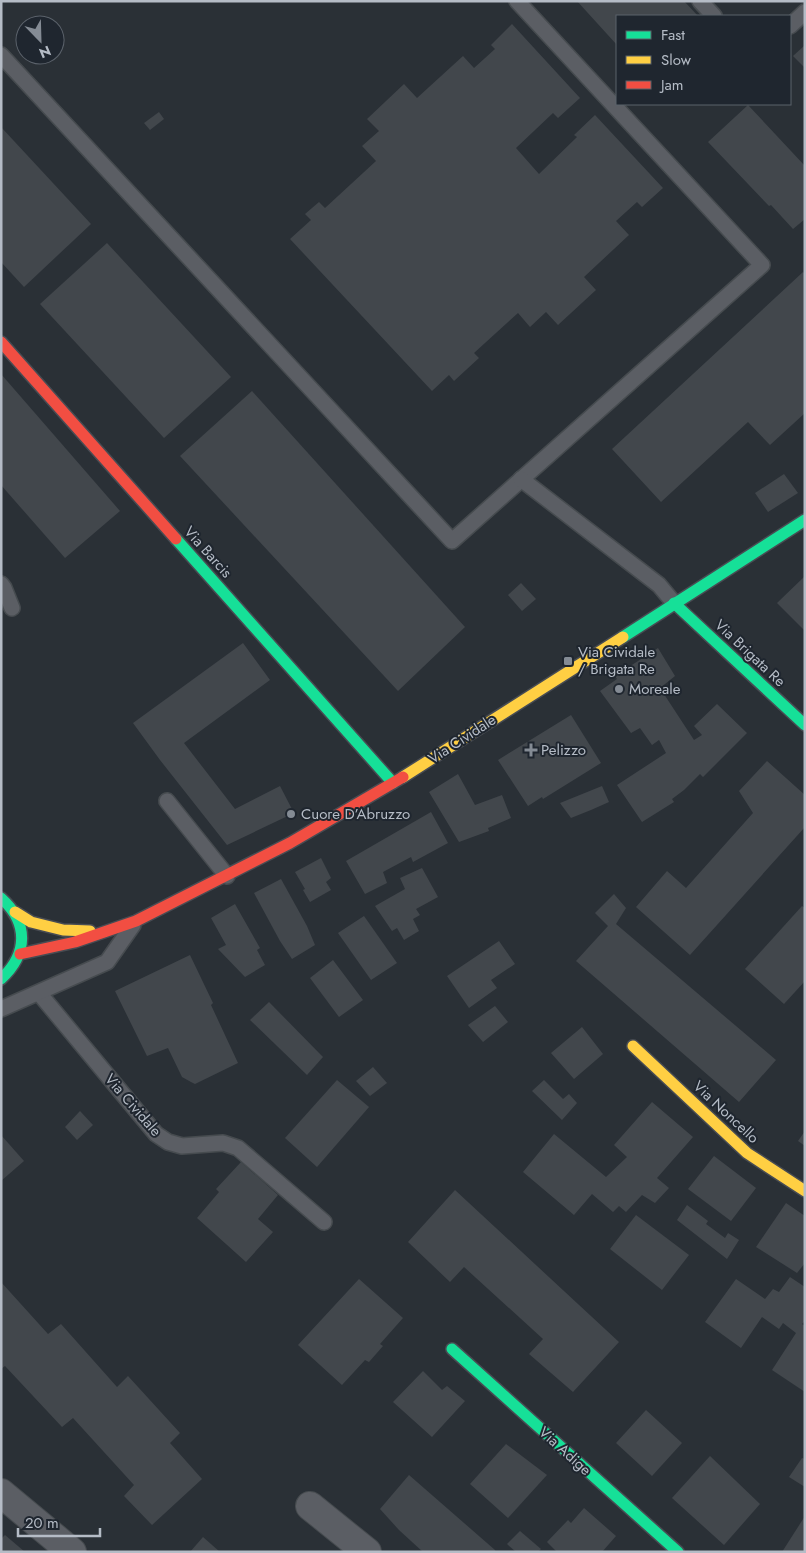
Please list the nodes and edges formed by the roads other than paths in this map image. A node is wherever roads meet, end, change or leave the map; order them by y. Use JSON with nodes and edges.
{"nodes":[{"id":1,"x":517,"y":1,"type":"edge"},
{"id":2,"x":700,"y":1,"type":"edge"},
{"id":3,"x":805,"y":12,"type":"edge"},
{"id":4,"x":713,"y":15,"type":"edge"},
{"id":5,"x":791,"y":25,"type":"edge"},
{"id":6,"x":1,"y":55,"type":"edge"},
{"id":7,"x":1,"y":342,"type":"edge"},
{"id":8,"x":522,"y":479,"type":"junction"},
{"id":9,"x":805,"y":520,"type":"edge"},
{"id":10,"x":1,"y":584,"type":"edge"},
{"id":11,"x":674,"y":603,"type":"junction"},
{"id":12,"x":12,"y":608,"type":"dead end"},
{"id":13,"x":805,"y":725,"type":"edge"},
{"id":14,"x":393,"y":783,"type":"junction"},
{"id":15,"x":167,"y":801,"type":"dead end"},
{"id":16,"x":227,"y":876,"type":"junction"},
{"id":17,"x":1,"y":898,"type":"edge"},
{"id":18,"x":15,"y":912,"type":"junction"},
{"id":19,"x":136,"y":921,"type":"junction"},
{"id":20,"x":104,"y":932,"type":"junction"},
{"id":21,"x":20,"y":954,"type":"junction"},
{"id":22,"x":1,"y":979,"type":"edge"},
{"id":23,"x":39,"y":992,"type":"junction"},
{"id":24,"x":3,"y":1004,"type":"edge"},
{"id":25,"x":633,"y":1046,"type":"dead end"},
{"id":26,"x":805,"y":1191,"type":"edge"},
{"id":27,"x":324,"y":1222,"type":"dead end"},
{"id":28,"x":452,"y":1349,"type":"dead end"},
{"id":29,"x":1,"y":1493,"type":"edge"},
{"id":30,"x":310,"y":1506,"type":"dead end"},
{"id":31,"x":72,"y":1552,"type":"edge"},
{"id":32,"x":367,"y":1552,"type":"edge"},
{"id":33,"x":678,"y":1552,"type":"edge"}],
"edges":[{"from":1,"to":8,"type":"lane"},
{"from":2,"to":4,"type":"lane"},
{"from":3,"to":5,"type":"lane"},
{"from":6,"to":8,"type":"lane"},
{"from":7,"to":14,"type":"street","name":"Via Barcis"},
{"from":8,"to":11,"type":"lane"},
{"from":9,"to":11,"type":"street","name":"Via Cividale"},
{"from":10,"to":12,"type":"lane"},
{"from":11,"to":13,"type":"street","name":"Via Brigata Re"},
{"from":11,"to":14,"type":"street","name":"Via Cividale"},
{"from":14,"to":16,"type":"street","name":"Via Cividale"},
{"from":15,"to":16,"type":"lane"},
{"from":16,"to":19,"type":"street","name":"Via Cividale"},
{"from":17,"to":18,"type":"street","name":"Via Cividale"},
{"from":18,"to":20,"type":"street","name":"Via Cividale"},
{"from":18,"to":21,"type":"street","name":"Via Cividale"},
{"from":19,"to":20,"type":"street","name":"Via Cividale"},
{"from":19,"to":23,"type":"lane"},
{"from":20,"to":21,"type":"street","name":"Via Cividale"},
{"from":21,"to":22,"type":"street"},
{"from":23,"to":24,"type":"lane"},
{"from":23,"to":27,"type":"lane","name":"Via Cividale"},
{"from":25,"to":26,"type":"street","name":"Via Noncello"},
{"from":28,"to":33,"type":"street","name":"Via Adige"},
{"from":29,"to":31,"type":"street"},
{"from":30,"to":32,"type":"street"}]}
